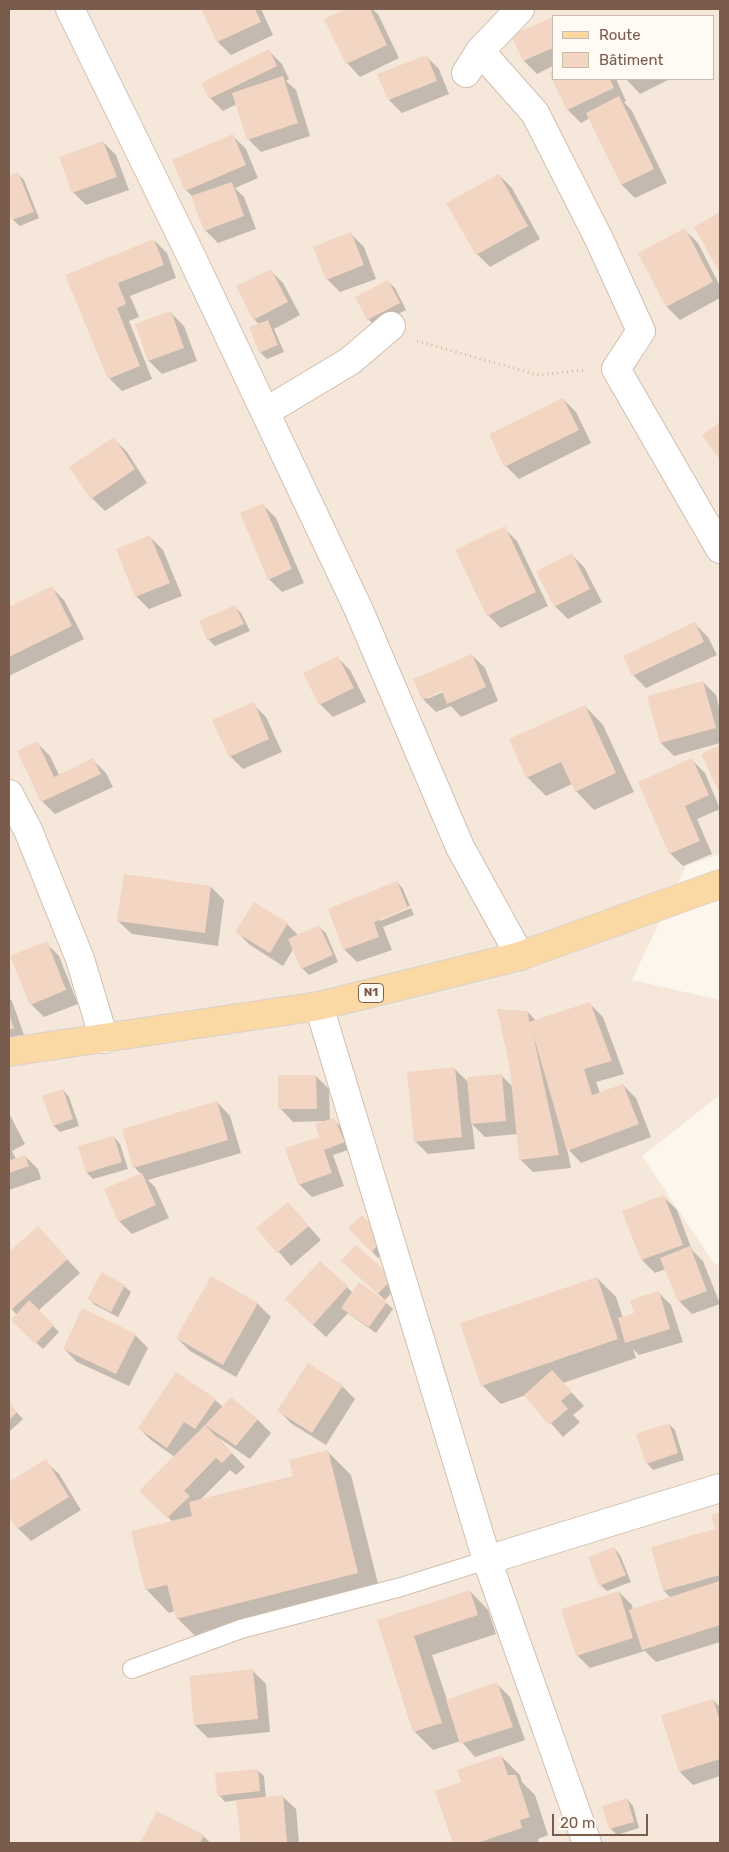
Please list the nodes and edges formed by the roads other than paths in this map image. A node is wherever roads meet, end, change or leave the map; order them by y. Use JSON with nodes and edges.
{"nodes":[{"id":1,"x":70,"y":9,"type":"edge"},
{"id":2,"x":520,"y":9,"type":"edge"},
{"id":3,"x":386,"y":330,"type":"road end"},
{"id":4,"x":266,"y":412,"type":"junction"},
{"id":5,"x":720,"y":549,"type":"edge"},
{"id":6,"x":9,"y":794,"type":"edge"},
{"id":7,"x":720,"y":884,"type":"edge"},
{"id":8,"x":520,"y":956,"type":"junction"},
{"id":9,"x":320,"y":1006,"type":"junction"},
{"id":10,"x":104,"y":1039,"type":"junction"},
{"id":11,"x":9,"y":1052,"type":"edge"},
{"id":12,"x":720,"y":1488,"type":"edge"},
{"id":13,"x":487,"y":1560,"type":"junction"},
{"id":14,"x":132,"y":1669,"type":"dead end"},
{"id":15,"x":587,"y":1843,"type":"edge"}],
"edges":[{"from":1,"to":4,"type":"street"},
{"from":2,"to":5,"type":"street"},
{"from":3,"to":4,"type":"street"},
{"from":4,"to":8,"type":"street"},
{"from":6,"to":10,"type":"street"},
{"from":7,"to":8,"type":"main road","number":"N1"},
{"from":8,"to":9,"type":"main road","number":"N1"},
{"from":9,"to":10,"type":"main road","number":"N1"},
{"from":9,"to":13,"type":"street"},
{"from":10,"to":11,"type":"main road","number":"N1"},
{"from":12,"to":13,"type":"street"},
{"from":13,"to":14,"type":"lane"},
{"from":13,"to":15,"type":"street"}]}
